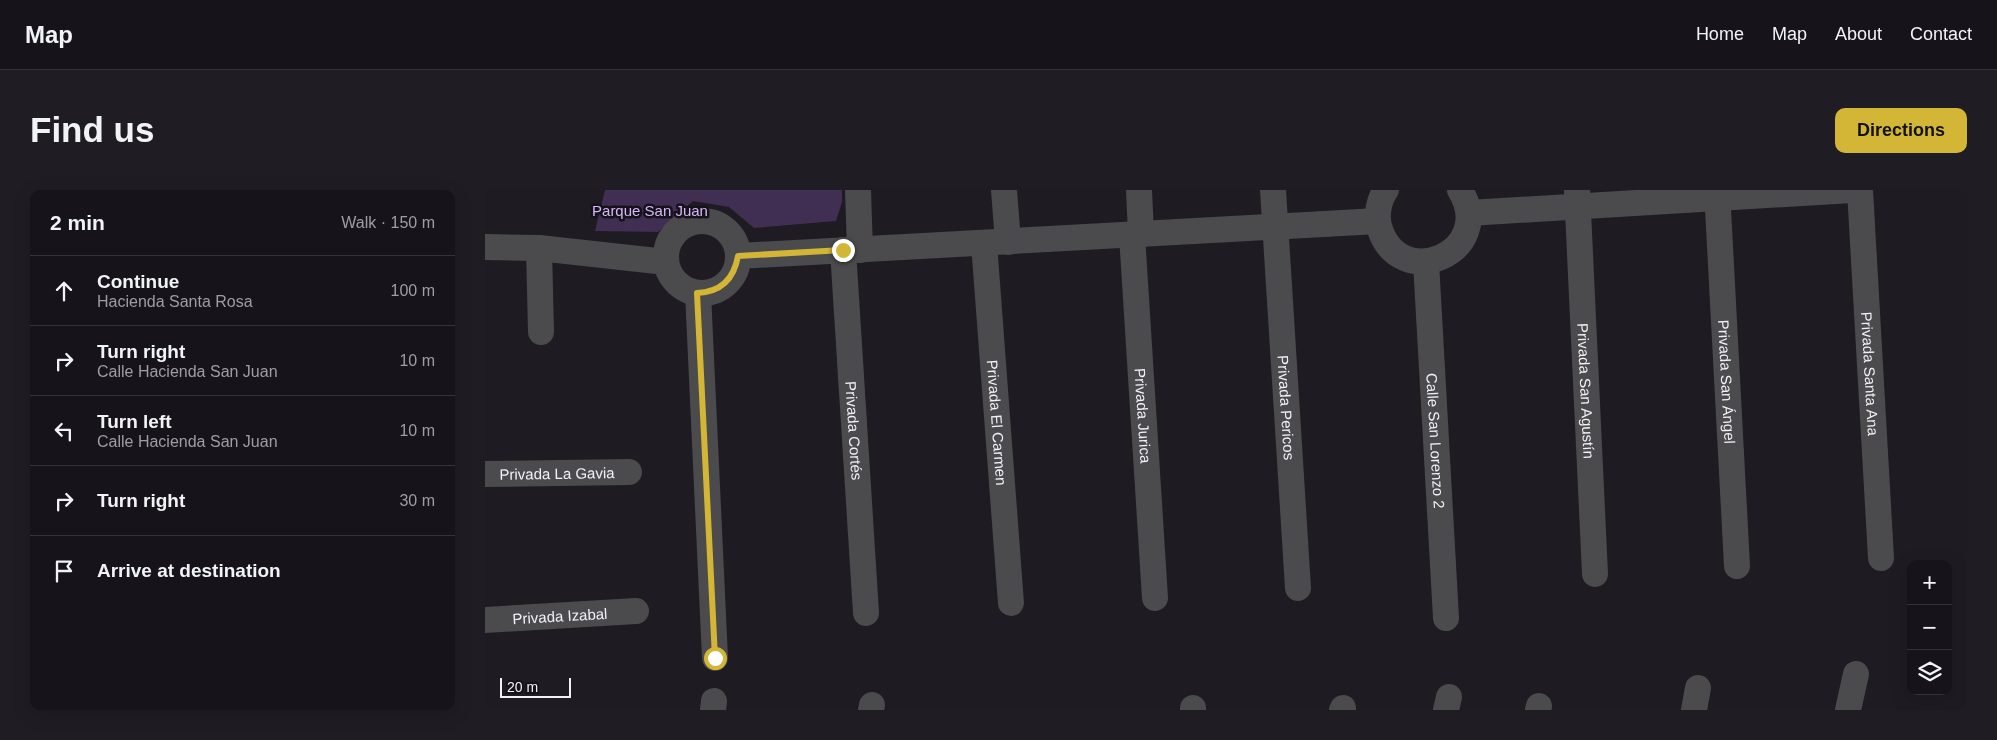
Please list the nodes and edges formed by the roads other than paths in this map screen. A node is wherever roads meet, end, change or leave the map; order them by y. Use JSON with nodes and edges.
{"nodes":[{"id":1,"x":857,"y":190,"type":"edge"},
{"id":2,"x":1004,"y":190,"type":"edge"},
{"id":3,"x":1139,"y":190,"type":"edge"},
{"id":4,"x":1273,"y":190,"type":"edge"},
{"id":5,"x":1386,"y":190,"type":"edge"},
{"id":6,"x":1852,"y":190,"type":"edge"},
{"id":7,"x":1860,"y":190,"type":"edge"},
{"id":8,"x":1717,"y":194,"type":"edge"},
{"id":9,"x":1577,"y":198,"type":"edge"},
{"id":10,"x":1464,"y":202,"type":"edge"},
{"id":11,"x":1378,"y":221,"type":"junction"},
{"id":12,"x":1275,"y":227,"type":"junction"},
{"id":13,"x":1137,"y":234,"type":"junction"},
{"id":14,"x":996,"y":242,"type":"junction"},
{"id":15,"x":485,"y":247,"type":"edge"},
{"id":16,"x":539,"y":248,"type":"junction"},
{"id":17,"x":852,"y":250,"type":"junction"},
{"id":18,"x":738,"y":256,"type":"junction"},
{"id":19,"x":666,"y":262,"type":"junction"},
{"id":20,"x":1426,"y":262,"type":"junction"},
{"id":21,"x":697,"y":293,"type":"junction"},
{"id":22,"x":541,"y":332,"type":"dead end"},
{"id":23,"x":629,"y":472,"type":"dead end"},
{"id":24,"x":485,"y":474,"type":"edge"},
{"id":25,"x":1881,"y":558,"type":"dead end"},
{"id":26,"x":1737,"y":566,"type":"dead end"},
{"id":27,"x":1595,"y":574,"type":"dead end"},
{"id":28,"x":1298,"y":588,"type":"dead end"},
{"id":29,"x":1155,"y":598,"type":"dead end"},
{"id":30,"x":1011,"y":603,"type":"dead end"},
{"id":31,"x":636,"y":611,"type":"dead end"},
{"id":32,"x":866,"y":612,"type":"dead end"},
{"id":33,"x":1447,"y":618,"type":"dead end"},
{"id":34,"x":485,"y":620,"type":"edge"},
{"id":35,"x":715,"y":658,"type":"dead end"},
{"id":36,"x":1856,"y":674,"type":"dead end"},
{"id":37,"x":1849,"y":710,"type":"edge"}],
"edges":[{"from":1,"to":17,"type":"street","name":"Privada Cortés"},
{"from":2,"to":14,"type":"street","name":"Privada El Carmen"},
{"from":3,"to":13,"type":"street","name":"Privada Jurica"},
{"from":4,"to":12,"type":"street","name":"Privada Pericos"},
{"from":5,"to":11,"type":"street"},
{"from":6,"to":8,"type":"street"},
{"from":7,"to":25,"type":"street","name":"Privada Santa Ana"},
{"from":8,"to":9,"type":"street"},
{"from":8,"to":26,"type":"street","name":"Privada San Ángel"},
{"from":9,"to":10,"type":"street"},
{"from":9,"to":27,"type":"street","name":"Privada San Agustín"},
{"from":10,"to":20,"type":"street"},
{"from":11,"to":12,"type":"street"},
{"from":11,"to":20,"type":"street"},
{"from":12,"to":13,"type":"street"},
{"from":12,"to":28,"type":"street","name":"Privada Pericos"},
{"from":13,"to":14,"type":"street"},
{"from":13,"to":29,"type":"street","name":"Privada Jurica"},
{"from":14,"to":17,"type":"street"},
{"from":14,"to":30,"type":"street","name":"Privada El Carmen"},
{"from":15,"to":16,"type":"street"},
{"from":16,"to":19,"type":"street"},
{"from":16,"to":22,"type":"street"},
{"from":17,"to":18,"type":"street"},
{"from":17,"to":32,"type":"street","name":"Privada Cortés"},
{"from":18,"to":19,"type":"street"},
{"from":18,"to":21,"type":"street"},
{"from":19,"to":21,"type":"street"},
{"from":20,"to":33,"type":"street","name":"Calle San Lorenzo 2"},
{"from":21,"to":35,"type":"street"},
{"from":23,"to":24,"type":"street","name":"Privada La Gavia"},
{"from":31,"to":34,"type":"street","name":"Privada Izabal"},
{"from":36,"to":37,"type":"street"}]}
